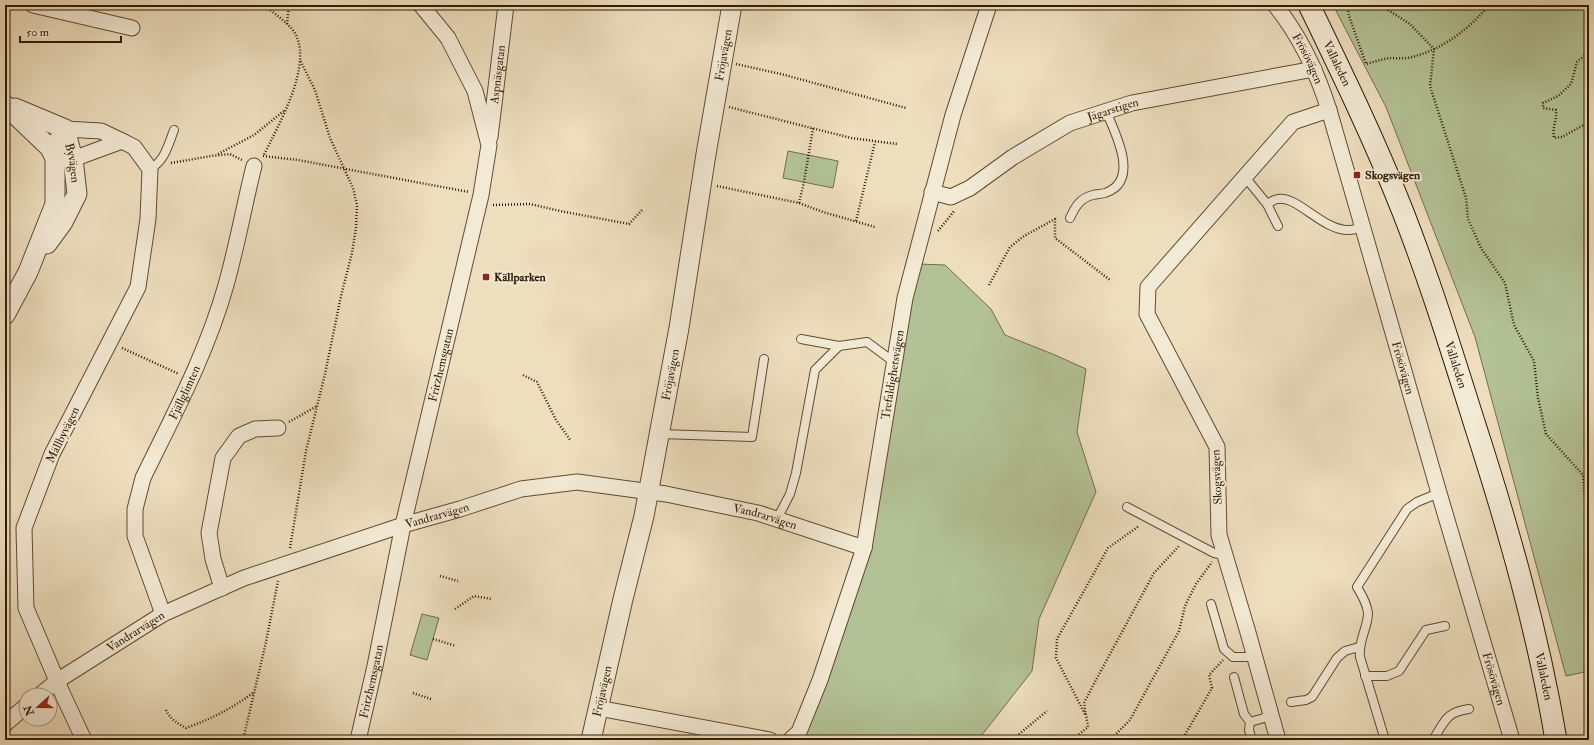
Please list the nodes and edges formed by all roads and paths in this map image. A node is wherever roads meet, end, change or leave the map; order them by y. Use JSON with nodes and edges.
{"nodes":[{"id":1,"x":33,"y":5,"type":"edge"},
{"id":2,"x":263,"y":5,"type":"edge"},
{"id":3,"x":289,"y":5,"type":"edge"},
{"id":4,"x":421,"y":5,"type":"edge"},
{"id":5,"x":506,"y":5,"type":"edge"},
{"id":6,"x":732,"y":5,"type":"edge"},
{"id":7,"x":989,"y":5,"type":"edge"},
{"id":8,"x":1275,"y":5,"type":"edge"},
{"id":9,"x":1309,"y":5,"type":"edge"},
{"id":10,"x":1347,"y":5,"type":"edge"},
{"id":11,"x":1385,"y":5,"type":"edge"},
{"id":12,"x":1489,"y":5,"type":"edge"},
{"id":13,"x":287,"y":24,"type":"junction"},
{"id":14,"x":132,"y":28,"type":"dead end"},
{"id":15,"x":1434,"y":49,"type":"junction"},
{"id":16,"x":1589,"y":52,"type":"edge"},
{"id":17,"x":300,"y":60,"type":"junction"},
{"id":18,"x":722,"y":61,"type":"junction"},
{"id":19,"x":1314,"y":69,"type":"junction"},
{"id":20,"x":5,"y":104,"type":"edge"},
{"id":21,"x":715,"y":104,"type":"junction"},
{"id":22,"x":906,"y":108,"type":"dead end"},
{"id":23,"x":286,"y":110,"type":"junction"},
{"id":24,"x":1329,"y":110,"type":"junction"},
{"id":25,"x":1106,"y":111,"type":"junction"},
{"id":26,"x":1589,"y":122,"type":"edge"},
{"id":27,"x":813,"y":128,"type":"junction"},
{"id":28,"x":64,"y":129,"type":"junction"},
{"id":29,"x":174,"y":130,"type":"dead end"},
{"id":30,"x":122,"y":141,"type":"junction"},
{"id":31,"x":874,"y":142,"type":"junction"},
{"id":32,"x":897,"y":144,"type":"dead end"},
{"id":33,"x":489,"y":145,"type":"junction"},
{"id":34,"x":59,"y":155,"type":"junction"},
{"id":35,"x":216,"y":155,"type":"junction"},
{"id":36,"x":264,"y":155,"type":"junction"},
{"id":37,"x":254,"y":166,"type":"junction"},
{"id":38,"x":154,"y":167,"type":"junction"},
{"id":39,"x":346,"y":169,"type":"junction"},
{"id":40,"x":1245,"y":177,"type":"junction"},
{"id":41,"x":702,"y":182,"type":"junction"},
{"id":42,"x":932,"y":192,"type":"junction"},
{"id":43,"x":481,"y":195,"type":"junction"},
{"id":44,"x":799,"y":203,"type":"junction"},
{"id":45,"x":1267,"y":204,"type":"junction"},
{"id":46,"x":642,"y":210,"type":"dead end"},
{"id":47,"x":1070,"y":218,"type":"dead end"},
{"id":48,"x":856,"y":221,"type":"junction"},
{"id":49,"x":1278,"y":226,"type":"dead end"},
{"id":50,"x":875,"y":227,"type":"dead end"},
{"id":51,"x":1362,"y":228,"type":"junction"},
{"id":52,"x":1110,"y":280,"type":"dead end"},
{"id":53,"x":990,"y":285,"type":"dead end"},
{"id":54,"x":5,"y":315,"type":"edge"},
{"id":55,"x":801,"y":338,"type":"dead end"},
{"id":56,"x":110,"y":343,"type":"junction"},
{"id":57,"x":839,"y":346,"type":"junction"},
{"id":58,"x":764,"y":359,"type":"dead end"},
{"id":59,"x":894,"y":362,"type":"junction"},
{"id":60,"x":523,"y":375,"type":"dead end"},
{"id":61,"x":190,"y":379,"type":"junction"},
{"id":62,"x":317,"y":406,"type":"junction"},
{"id":63,"x":278,"y":428,"type":"joint"},
{"id":64,"x":660,"y":434,"type":"junction"},
{"id":65,"x":572,"y":441,"type":"dead end"},
{"id":66,"x":648,"y":492,"type":"junction"},
{"id":67,"x":1439,"y":494,"type":"junction"},
{"id":68,"x":1127,"y":507,"type":"dead end"},
{"id":69,"x":777,"y":519,"type":"junction"},
{"id":70,"x":1149,"y":519,"type":"junction"},
{"id":71,"x":404,"y":525,"type":"junction"},
{"id":72,"x":1589,"y":527,"type":"edge"},
{"id":73,"x":1186,"y":539,"type":"junction"},
{"id":74,"x":864,"y":548,"type":"junction"},
{"id":75,"x":1221,"y":554,"type":"junction"},
{"id":76,"x":287,"y":564,"type":"junction"},
{"id":77,"x":440,"y":576,"type":"dead end"},
{"id":78,"x":458,"y":581,"type":"dead end"},
{"id":79,"x":222,"y":588,"type":"junction"},
{"id":80,"x":492,"y":599,"type":"dead end"},
{"id":81,"x":1211,"y":604,"type":"dead end"},
{"id":82,"x":455,"y":609,"type":"dead end"},
{"id":83,"x":163,"y":614,"type":"junction"},
{"id":84,"x":1445,"y":626,"type":"dead end"},
{"id":85,"x":433,"y":639,"type":"dead end"},
{"id":86,"x":456,"y":646,"type":"dead end"},
{"id":87,"x":1359,"y":648,"type":"junction"},
{"id":88,"x":1229,"y":654,"type":"junction"},
{"id":89,"x":1255,"y":657,"type":"junction"},
{"id":90,"x":1365,"y":676,"type":"junction"},
{"id":91,"x":1234,"y":677,"type":"dead end"},
{"id":92,"x":57,"y":681,"type":"junction"},
{"id":93,"x":50,"y":687,"type":"edge"},
{"id":94,"x":255,"y":692,"type":"junction"},
{"id":95,"x":414,"y":693,"type":"dead end"},
{"id":96,"x":431,"y":699,"type":"dead end"},
{"id":97,"x":1291,"y":702,"type":"dead end"},
{"id":98,"x":598,"y":708,"type":"junction"},
{"id":99,"x":1470,"y":709,"type":"dead end"},
{"id":100,"x":166,"y":710,"type":"dead end"},
{"id":101,"x":1047,"y":711,"type":"dead end"},
{"id":102,"x":18,"y":713,"type":"edge"},
{"id":103,"x":1086,"y":716,"type":"junction"},
{"id":104,"x":1271,"y":716,"type":"junction"},
{"id":105,"x":1250,"y":722,"type":"junction"},
{"id":106,"x":5,"y":724,"type":"edge"},
{"id":107,"x":84,"y":740,"type":"edge"},
{"id":108,"x":243,"y":740,"type":"edge"},
{"id":109,"x":358,"y":740,"type":"edge"},
{"id":110,"x":590,"y":740,"type":"edge"},
{"id":111,"x":770,"y":740,"type":"edge"},
{"id":112,"x":790,"y":740,"type":"edge"},
{"id":113,"x":1012,"y":740,"type":"edge"},
{"id":114,"x":1072,"y":740,"type":"edge"},
{"id":115,"x":1110,"y":740,"type":"edge"},
{"id":116,"x":1182,"y":740,"type":"edge"},
{"id":117,"x":1252,"y":740,"type":"edge"},
{"id":118,"x":1278,"y":740,"type":"edge"},
{"id":119,"x":1385,"y":740,"type":"edge"},
{"id":120,"x":1433,"y":740,"type":"edge"},
{"id":121,"x":1512,"y":740,"type":"edge"},
{"id":122,"x":1556,"y":740,"type":"edge"}],
"edges":[{"from":1,"to":14,"type":"street"},
{"from":2,"to":13,"type":"path"},
{"from":3,"to":13,"type":"path"},
{"from":4,"to":33,"type":"street","name":"Fritzhemsgatan"},
{"from":5,"to":33,"type":"street","name":"Aspnäsgatan"},
{"from":6,"to":18,"type":"street","name":"Fröjavägen"},
{"from":7,"to":42,"type":"street","name":"Trefaldighetsvägen"},
{"from":8,"to":19,"type":"street","name":"Frösövägen"},
{"from":9,"to":122,"type":"main road","name":"Vallaleden"},
{"from":10,"to":15,"type":"path"},
{"from":11,"to":15,"type":"path"},
{"from":12,"to":15,"type":"path"},
{"from":13,"to":17,"type":"path"},
{"from":15,"to":72,"type":"path"},
{"from":16,"to":26,"type":"path"},
{"from":17,"to":23,"type":"path"},
{"from":17,"to":39,"type":"path"},
{"from":18,"to":21,"type":"street","name":"Fröjavägen"},
{"from":18,"to":22,"type":"path"},
{"from":19,"to":24,"type":"street","name":"Frösövägen"},
{"from":19,"to":25,"type":"street","name":"Jägarstigen"},
{"from":20,"to":28,"type":"street","name":"Byvägen"},
{"from":20,"to":34,"type":"street","name":"Byvägen"},
{"from":21,"to":27,"type":"path"},
{"from":21,"to":41,"type":"street","name":"Fröjavägen"},
{"from":23,"to":35,"type":"path"},
{"from":23,"to":36,"type":"path"},
{"from":24,"to":40,"type":"street","name":"Skogsvägen"},
{"from":24,"to":51,"type":"street","name":"Frösövägen"},
{"from":25,"to":42,"type":"street","name":"Jägarstigen"},
{"from":25,"to":47,"type":"lane"},
{"from":27,"to":31,"type":"path"},
{"from":27,"to":44,"type":"path"},
{"from":28,"to":30,"type":"street"},
{"from":28,"to":34,"type":"street","name":"Byvägen"},
{"from":28,"to":34,"type":"street"},
{"from":29,"to":38,"type":"lane"},
{"from":30,"to":34,"type":"street"},
{"from":30,"to":38,"type":"street"},
{"from":31,"to":32,"type":"path"},
{"from":31,"to":48,"type":"path"},
{"from":33,"to":43,"type":"street","name":"Fritzhemsgatan"},
{"from":34,"to":54,"type":"street","name":"Byvägen"},
{"from":35,"to":37,"type":"path"},
{"from":35,"to":38,"type":"path"},
{"from":36,"to":37,"type":"path"},
{"from":36,"to":39,"type":"path"},
{"from":37,"to":61,"type":"street","name":"Fjällglimten"},
{"from":38,"to":56,"type":"street","name":"Mällbyvägen"},
{"from":39,"to":43,"type":"path"},
{"from":39,"to":62,"type":"path"},
{"from":40,"to":45,"type":"lane"},
{"from":40,"to":75,"type":"street","name":"Skogsvägen"},
{"from":41,"to":44,"type":"path"},
{"from":41,"to":64,"type":"street","name":"Fröjavägen"},
{"from":42,"to":59,"type":"street","name":"Trefaldighetsvägen"},
{"from":43,"to":46,"type":"path"},
{"from":43,"to":71,"type":"street","name":"Fritzhemsgatan"},
{"from":44,"to":48,"type":"path"},
{"from":45,"to":49,"type":"lane"},
{"from":45,"to":51,"type":"lane"},
{"from":48,"to":50,"type":"path"},
{"from":51,"to":67,"type":"street","name":"Frösövägen"},
{"from":52,"to":53,"type":"path"},
{"from":55,"to":57,"type":"lane"},
{"from":56,"to":61,"type":"path"},
{"from":56,"to":92,"type":"street","name":"Mällbyvägen"},
{"from":57,"to":59,"type":"lane"},
{"from":57,"to":69,"type":"lane"},
{"from":58,"to":64,"type":"lane"},
{"from":59,"to":74,"type":"street","name":"Trefaldighetsvägen"},
{"from":60,"to":65,"type":"path"},
{"from":61,"to":83,"type":"street","name":"Fjällglimten"},
{"from":62,"to":63,"type":"path"},
{"from":62,"to":76,"type":"path"},
{"from":63,"to":79,"type":"street"},
{"from":64,"to":66,"type":"street","name":"Fröjavägen"},
{"from":66,"to":69,"type":"street","name":"Vandrarvägen"},
{"from":66,"to":71,"type":"street","name":"Vandrarvägen"},
{"from":66,"to":98,"type":"street","name":"Fröjavägen"},
{"from":67,"to":87,"type":"lane"},
{"from":67,"to":121,"type":"street","name":"Frösövägen"},
{"from":68,"to":70,"type":"lane"},
{"from":69,"to":74,"type":"street","name":"Vandrarvägen"},
{"from":70,"to":73,"type":"lane"},
{"from":70,"to":103,"type":"path"},
{"from":71,"to":76,"type":"street","name":"Vandrarvägen"},
{"from":71,"to":109,"type":"street","name":"Fritzhemsgatan"},
{"from":73,"to":75,"type":"lane"},
{"from":73,"to":103,"type":"path"},
{"from":74,"to":112,"type":"street","name":"Trefaldighetsvägen"},
{"from":75,"to":89,"type":"street","name":"Skogsvägen"},
{"from":75,"to":115,"type":"path"},
{"from":76,"to":79,"type":"street","name":"Vandrarvägen"},
{"from":76,"to":94,"type":"path"},
{"from":77,"to":78,"type":"path"},
{"from":79,"to":83,"type":"street","name":"Vandrarvägen"},
{"from":80,"to":82,"type":"path"},
{"from":81,"to":88,"type":"lane"},
{"from":83,"to":92,"type":"street","name":"Vandrarvägen"},
{"from":84,"to":90,"type":"lane"},
{"from":85,"to":86,"type":"path"},
{"from":87,"to":90,"type":"lane"},
{"from":87,"to":97,"type":"lane"},
{"from":88,"to":89,"type":"lane"},
{"from":88,"to":116,"type":"path"},
{"from":89,"to":104,"type":"street","name":"Skogsvägen"},
{"from":90,"to":119,"type":"lane"},
{"from":91,"to":105,"type":"lane"},
{"from":92,"to":93,"type":"street","name":"Vandrarvägen"},
{"from":92,"to":107,"type":"street","name":"Mällbyvägen"},
{"from":94,"to":100,"type":"path"},
{"from":94,"to":108,"type":"path"},
{"from":95,"to":96,"type":"path"},
{"from":98,"to":110,"type":"street","name":"Fröjavägen"},
{"from":98,"to":111,"type":"street"},
{"from":99,"to":120,"type":"lane"},
{"from":101,"to":113,"type":"path"},
{"from":102,"to":106,"type":"street"},
{"from":103,"to":114,"type":"path"},
{"from":104,"to":105,"type":"lane"},
{"from":104,"to":118,"type":"street","name":"Skogsvägen"},
{"from":105,"to":117,"type":"lane"}]}
